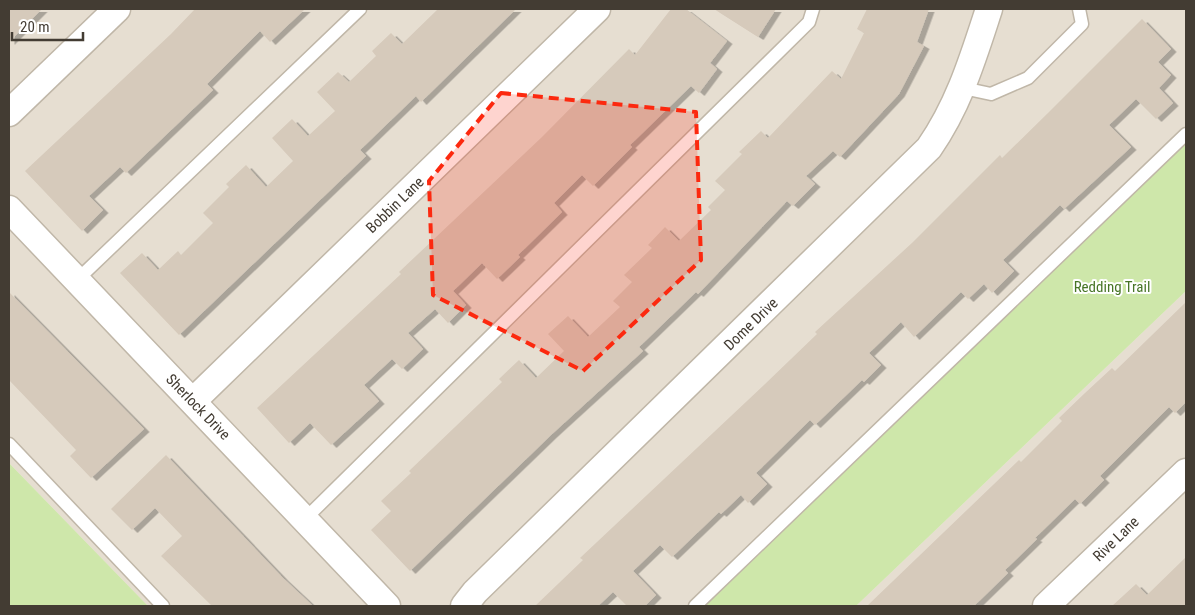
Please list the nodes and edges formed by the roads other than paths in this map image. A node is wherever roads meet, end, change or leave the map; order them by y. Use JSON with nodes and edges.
{"nodes":[{"id":1,"x":117,"y":9,"type":"edge"},
{"id":2,"x":360,"y":9,"type":"edge"},
{"id":3,"x":597,"y":9,"type":"edge"},
{"id":4,"x":813,"y":9,"type":"edge"},
{"id":5,"x":989,"y":9,"type":"edge"},
{"id":6,"x":1079,"y":9,"type":"edge"},
{"id":7,"x":963,"y":88,"type":"junction"},
{"id":8,"x":9,"y":112,"type":"edge"},
{"id":9,"x":1186,"y":134,"type":"edge"},
{"id":10,"x":9,"y":209,"type":"edge"},
{"id":11,"x":76,"y":281,"type":"junction"},
{"id":12,"x":193,"y":401,"type":"junction"},
{"id":13,"x":9,"y":444,"type":"edge"},
{"id":14,"x":1186,"y":472,"type":"edge"},
{"id":15,"x":305,"y":519,"type":"junction"},
{"id":16,"x":163,"y":606,"type":"edge"},
{"id":17,"x":387,"y":606,"type":"edge"},
{"id":18,"x":464,"y":606,"type":"edge"},
{"id":19,"x":695,"y":606,"type":"edge"},
{"id":20,"x":1046,"y":606,"type":"edge"}],
"edges":[{"from":1,"to":8,"type":"street"},
{"from":2,"to":11,"type":"lane"},
{"from":3,"to":12,"type":"street","name":"Bobbin Lane"},
{"from":4,"to":15,"type":"lane"},
{"from":5,"to":7,"type":"street","name":"Dome Drive"},
{"from":6,"to":7,"type":"lane"},
{"from":7,"to":18,"type":"street","name":"Dome Drive"},
{"from":9,"to":19,"type":"lane"},
{"from":10,"to":11,"type":"street","name":"Sherlock Drive"},
{"from":11,"to":12,"type":"street","name":"Sherlock Drive"},
{"from":12,"to":15,"type":"street","name":"Sherlock Drive"},
{"from":13,"to":16,"type":"lane"},
{"from":14,"to":20,"type":"street","name":"Rive Lane"},
{"from":15,"to":17,"type":"street","name":"Sherlock Drive"}]}
